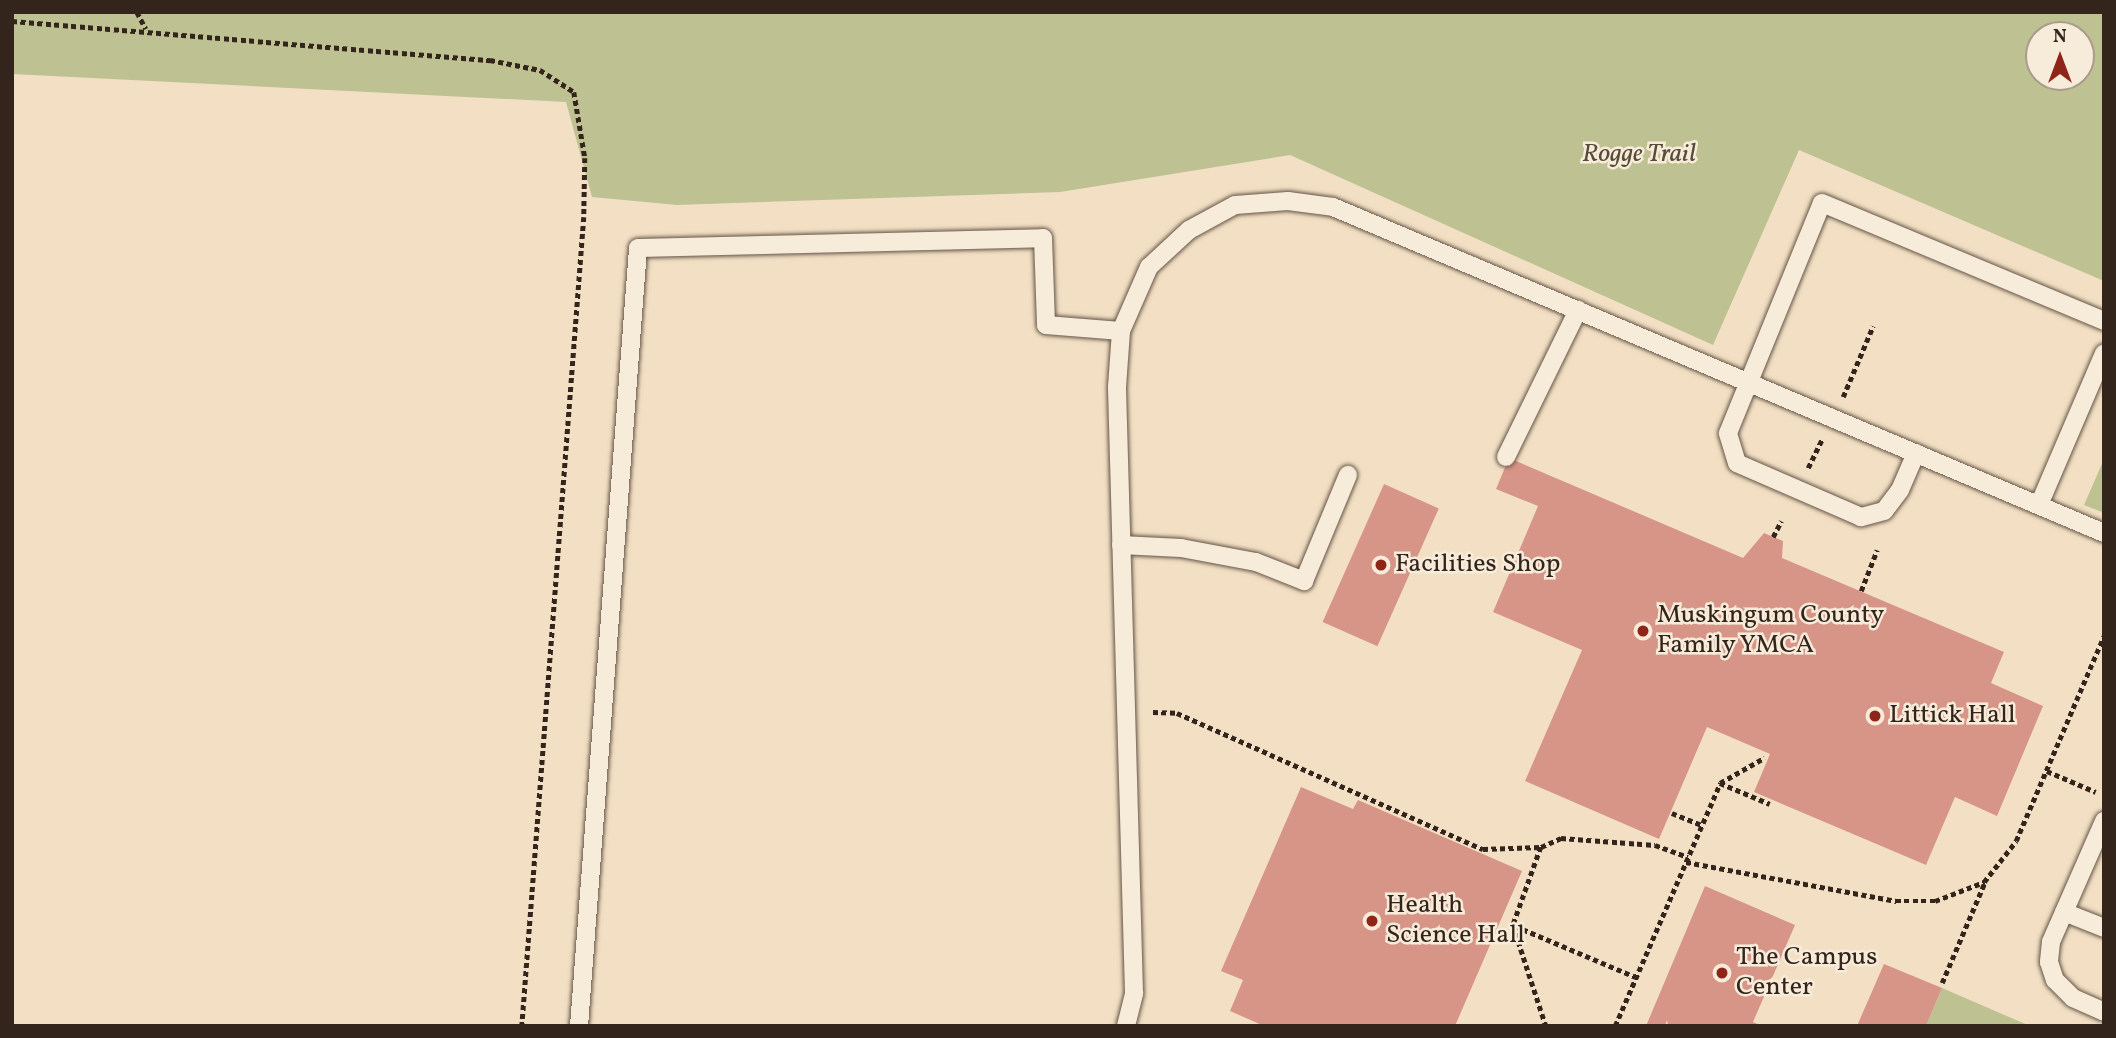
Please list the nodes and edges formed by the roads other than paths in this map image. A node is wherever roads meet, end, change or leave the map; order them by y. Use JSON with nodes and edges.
{"nodes":[{"id":1,"x":1578,"y":310,"type":"junction"},
{"id":2,"x":2104,"y":321,"type":"edge"},
{"id":3,"x":1121,"y":331,"type":"junction"},
{"id":4,"x":2104,"y":352,"type":"edge"},
{"id":5,"x":1747,"y":382,"type":"junction"},
{"id":6,"x":1916,"y":453,"type":"junction"},
{"id":7,"x":1506,"y":457,"type":"dead end"},
{"id":8,"x":1348,"y":475,"type":"dead end"},
{"id":9,"x":2039,"y":505,"type":"junction"},
{"id":10,"x":2104,"y":533,"type":"edge"},
{"id":11,"x":1121,"y":545,"type":"junction"},
{"id":12,"x":2104,"y":821,"type":"edge"},
{"id":13,"x":2064,"y":912,"type":"junction"},
{"id":14,"x":2104,"y":928,"type":"edge"},
{"id":15,"x":2104,"y":1012,"type":"edge"},
{"id":16,"x":579,"y":1026,"type":"edge"},
{"id":17,"x":1126,"y":1026,"type":"edge"}],
"edges":[{"from":1,"to":3,"type":"lane"},
{"from":1,"to":5,"type":"lane"},
{"from":1,"to":7,"type":"lane"},
{"from":2,"to":5,"type":"lane"},
{"from":3,"to":11,"type":"lane"},
{"from":3,"to":16,"type":"lane"},
{"from":4,"to":9,"type":"lane"},
{"from":5,"to":6,"type":"lane"},
{"from":5,"to":6,"type":"lane"},
{"from":6,"to":9,"type":"lane"},
{"from":8,"to":11,"type":"lane"},
{"from":9,"to":10,"type":"lane"},
{"from":11,"to":17,"type":"lane"},
{"from":12,"to":13,"type":"lane"},
{"from":13,"to":14,"type":"lane"},
{"from":13,"to":15,"type":"lane"}]}
